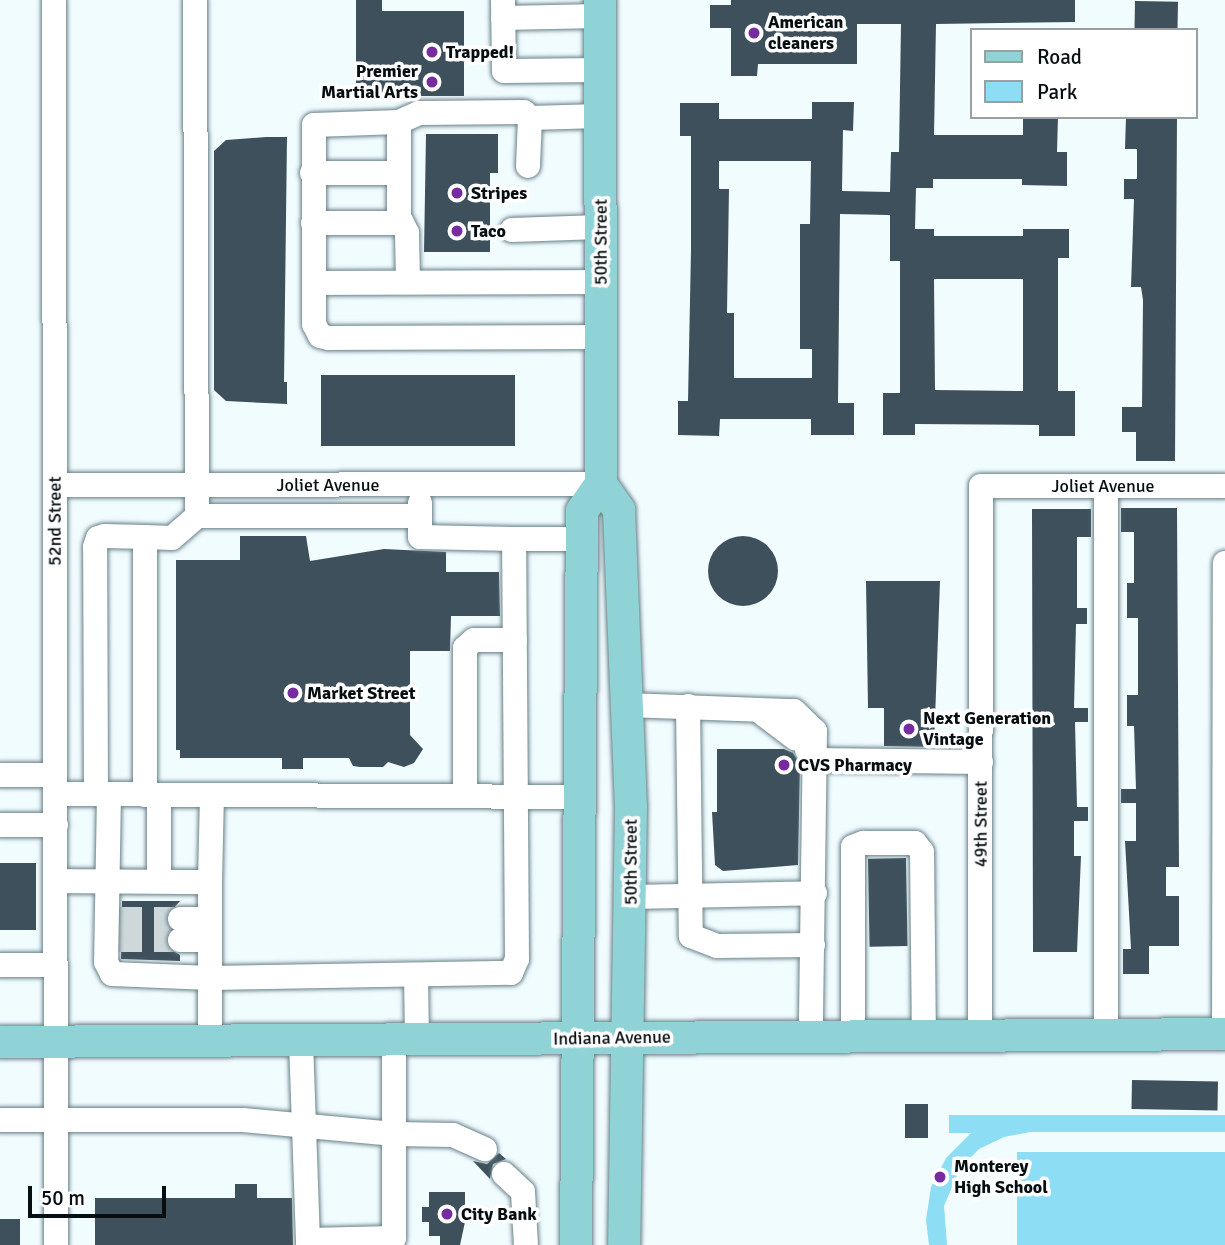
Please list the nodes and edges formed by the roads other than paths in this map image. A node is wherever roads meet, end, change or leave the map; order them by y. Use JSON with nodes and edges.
{"nodes":[{"id":1,"x":54,"y":0,"type":"edge"},
{"id":2,"x":195,"y":0,"type":"edge"},
{"id":3,"x":600,"y":8,"type":"edge"},
{"id":4,"x":503,"y":9,"type":"edge"},
{"id":5,"x":600,"y":70,"type":"junction"},
{"id":6,"x":600,"y":116,"type":"junction"},
{"id":7,"x":530,"y":118,"type":"junction"},
{"id":8,"x":399,"y":122,"type":"junction"},
{"id":9,"x":528,"y":166,"type":"dead end"},
{"id":10,"x":312,"y":173,"type":"junction"},
{"id":11,"x":399,"y":173,"type":"junction"},
{"id":12,"x":313,"y":223,"type":"junction"},
{"id":13,"x":402,"y":223,"type":"junction"},
{"id":14,"x":600,"y":227,"type":"junction"},
{"id":15,"x":512,"y":230,"type":"dead end"},
{"id":16,"x":408,"y":282,"type":"junction"},
{"id":17,"x":601,"y":282,"type":"junction"},
{"id":18,"x":314,"y":283,"type":"junction"},
{"id":19,"x":601,"y":337,"type":"junction"},
{"id":20,"x":420,"y":484,"type":"junction"},
{"id":21,"x":601,"y":484,"type":"junction"},
{"id":22,"x":55,"y":485,"type":"junction"},
{"id":23,"x":197,"y":485,"type":"junction"},
{"id":24,"x":981,"y":486,"type":"joint"},
{"id":25,"x":1106,"y":486,"type":"junction"},
{"id":26,"x":1225,"y":486,"type":"edge"},
{"id":27,"x":197,"y":516,"type":"junction"},
{"id":28,"x":420,"y":516,"type":"junction"},
{"id":29,"x":145,"y":537,"type":"junction"},
{"id":30,"x":514,"y":538,"type":"junction"},
{"id":31,"x":582,"y":538,"type":"junction"},
{"id":32,"x":1225,"y":563,"type":"edge"},
{"id":33,"x":515,"y":640,"type":"junction"},
{"id":34,"x":626,"y":705,"type":"junction"},
{"id":35,"x":688,"y":706,"type":"junction"},
{"id":36,"x":806,"y":750,"type":"junction"},
{"id":37,"x":981,"y":762,"type":"junction"},
{"id":38,"x":0,"y":775,"type":"edge"},
{"id":39,"x":55,"y":784,"type":"junction"},
{"id":40,"x":102,"y":794,"type":"junction"},
{"id":41,"x":152,"y":795,"type":"junction"},
{"id":42,"x":465,"y":795,"type":"junction"},
{"id":43,"x":212,"y":796,"type":"junction"},
{"id":44,"x":516,"y":796,"type":"junction"},
{"id":45,"x":579,"y":797,"type":"junction"},
{"id":46,"x":0,"y":825,"type":"edge"},
{"id":47,"x":56,"y":825,"type":"junction"},
{"id":48,"x":55,"y":881,"type":"junction"},
{"id":49,"x":108,"y":881,"type":"junction"},
{"id":50,"x":159,"y":881,"type":"junction"},
{"id":51,"x":210,"y":882,"type":"junction"},
{"id":52,"x":815,"y":893,"type":"junction"},
{"id":53,"x":687,"y":895,"type":"junction"},
{"id":54,"x":631,"y":897,"type":"junction"},
{"id":55,"x":210,"y":929,"type":"junction"},
{"id":56,"x":180,"y":930,"type":"tunnel mouth"},
{"id":57,"x":813,"y":954,"type":"junction"},
{"id":58,"x":853,"y":962,"type":"junction"},
{"id":59,"x":0,"y":965,"type":"edge"},
{"id":60,"x":55,"y":965,"type":"junction"},
{"id":61,"x":416,"y":975,"type":"junction"},
{"id":62,"x":210,"y":978,"type":"junction"},
{"id":63,"x":1106,"y":1034,"type":"junction"},
{"id":64,"x":1224,"y":1034,"type":"edge"},
{"id":65,"x":853,"y":1035,"type":"junction"},
{"id":66,"x":924,"y":1035,"type":"junction"},
{"id":67,"x":981,"y":1035,"type":"junction"},
{"id":68,"x":811,"y":1036,"type":"junction"},
{"id":69,"x":628,"y":1037,"type":"junction"},
{"id":70,"x":577,"y":1038,"type":"junction"},
{"id":71,"x":301,"y":1041,"type":"junction"},
{"id":72,"x":406,"y":1041,"type":"junction"},
{"id":73,"x":0,"y":1042,"type":"edge"},
{"id":74,"x":210,"y":1042,"type":"junction"},
{"id":75,"x":55,"y":1043,"type":"junction"},
{"id":76,"x":0,"y":1119,"type":"edge"},
{"id":77,"x":55,"y":1119,"type":"junction"},
{"id":78,"x":304,"y":1124,"type":"junction"},
{"id":79,"x":394,"y":1134,"type":"junction"},
{"id":80,"x":485,"y":1149,"type":"dead end"},
{"id":81,"x":505,"y":1174,"type":"dead end"},
{"id":82,"x":308,"y":1242,"type":"edge"},
{"id":83,"x":404,"y":1242,"type":"edge"},
{"id":84,"x":56,"y":1245,"type":"edge"},
{"id":85,"x":526,"y":1245,"type":"edge"},
{"id":86,"x":576,"y":1245,"type":"edge"},
{"id":87,"x":624,"y":1245,"type":"edge"}],
"edges":[{"from":1,"to":22,"type":"street","name":"52nd Street"},
{"from":2,"to":23,"type":"street"},
{"from":3,"to":4,"type":"street"},
{"from":3,"to":5,"type":"main road","name":"50th Street"},
{"from":4,"to":5,"type":"street"},
{"from":5,"to":6,"type":"main road","name":"50th Street"},
{"from":6,"to":7,"type":"street"},
{"from":6,"to":14,"type":"main road","name":"50th Street"},
{"from":7,"to":8,"type":"street"},
{"from":7,"to":9,"type":"street"},
{"from":8,"to":10,"type":"street"},
{"from":8,"to":11,"type":"street"},
{"from":10,"to":11,"type":"street"},
{"from":10,"to":12,"type":"street"},
{"from":11,"to":13,"type":"street"},
{"from":12,"to":13,"type":"street"},
{"from":12,"to":18,"type":"street"},
{"from":13,"to":16,"type":"street"},
{"from":14,"to":15,"type":"street"},
{"from":14,"to":17,"type":"main road","name":"50th Street"},
{"from":16,"to":17,"type":"street"},
{"from":16,"to":18,"type":"street"},
{"from":17,"to":19,"type":"main road","name":"50th Street"},
{"from":18,"to":19,"type":"street"},
{"from":19,"to":21,"type":"main road","name":"50th Street"},
{"from":20,"to":21,"type":"street","name":"Joliet Avenue"},
{"from":20,"to":23,"type":"street","name":"Joliet Avenue"},
{"from":20,"to":28,"type":"street"},
{"from":21,"to":31,"type":"main road"},
{"from":21,"to":34,"type":"main road","name":"50th Street"},
{"from":22,"to":23,"type":"street","name":"Joliet Avenue"},
{"from":22,"to":39,"type":"street","name":"52nd Street"},
{"from":23,"to":27,"type":"street"},
{"from":24,"to":25,"type":"street","name":"Joliet Avenue"},
{"from":24,"to":37,"type":"street","name":"49th Street"},
{"from":25,"to":26,"type":"street","name":"Joliet Avenue"},
{"from":25,"to":63,"type":"street"},
{"from":27,"to":28,"type":"street"},
{"from":27,"to":29,"type":"street"},
{"from":28,"to":30,"type":"street"},
{"from":29,"to":40,"type":"street"},
{"from":29,"to":41,"type":"street"},
{"from":30,"to":31,"type":"street"},
{"from":30,"to":33,"type":"street"},
{"from":31,"to":45,"type":"main road"},
{"from":32,"to":64,"type":"street"},
{"from":33,"to":42,"type":"street"},
{"from":33,"to":44,"type":"street"},
{"from":34,"to":35,"type":"street"},
{"from":34,"to":54,"type":"main road","name":"50th Street"},
{"from":35,"to":36,"type":"street"},
{"from":35,"to":53,"type":"street"},
{"from":36,"to":37,"type":"street"},
{"from":36,"to":52,"type":"street"},
{"from":37,"to":67,"type":"street","name":"49th Street"},
{"from":38,"to":39,"type":"street"},
{"from":39,"to":40,"type":"street"},
{"from":39,"to":47,"type":"street","name":"52nd Street"},
{"from":40,"to":41,"type":"street"},
{"from":40,"to":49,"type":"street"},
{"from":41,"to":43,"type":"street"},
{"from":41,"to":50,"type":"street"},
{"from":42,"to":43,"type":"street"},
{"from":42,"to":44,"type":"street"},
{"from":43,"to":51,"type":"street"},
{"from":44,"to":45,"type":"street"},
{"from":44,"to":61,"type":"street"},
{"from":45,"to":70,"type":"main road"},
{"from":46,"to":47,"type":"street"},
{"from":47,"to":48,"type":"street","name":"52nd Street"},
{"from":48,"to":49,"type":"street"},
{"from":48,"to":60,"type":"street","name":"52nd Street"},
{"from":49,"to":50,"type":"street"},
{"from":49,"to":62,"type":"street"},
{"from":50,"to":51,"type":"street"},
{"from":51,"to":55,"type":"street"},
{"from":52,"to":53,"type":"street"},
{"from":52,"to":57,"type":"street"},
{"from":53,"to":54,"type":"street"},
{"from":53,"to":57,"type":"street"},
{"from":54,"to":69,"type":"main road","name":"50th Street"},
{"from":55,"to":56,"type":"street"},
{"from":55,"to":62,"type":"street"},
{"from":57,"to":58,"type":"street"},
{"from":57,"to":68,"type":"street"},
{"from":58,"to":65,"type":"street"},
{"from":58,"to":66,"type":"street"},
{"from":59,"to":60,"type":"street"},
{"from":60,"to":75,"type":"street","name":"52nd Street"},
{"from":61,"to":62,"type":"street"},
{"from":61,"to":72,"type":"street"},
{"from":62,"to":74,"type":"street"},
{"from":63,"to":64,"type":"main road","name":"Indiana Avenue"},
{"from":63,"to":67,"type":"main road","name":"Indiana Avenue"},
{"from":65,"to":66,"type":"main road","name":"Indiana Avenue"},
{"from":65,"to":68,"type":"main road","name":"Indiana Avenue"},
{"from":66,"to":67,"type":"main road","name":"Indiana Avenue"},
{"from":68,"to":69,"type":"main road","name":"Indiana Avenue"},
{"from":69,"to":70,"type":"main road","name":"Indiana Avenue"},
{"from":69,"to":87,"type":"main road","name":"50th Street"},
{"from":70,"to":72,"type":"main road","name":"Indiana Avenue"},
{"from":70,"to":86,"type":"main road"},
{"from":71,"to":72,"type":"main road","name":"Indiana Avenue"},
{"from":71,"to":74,"type":"main road","name":"Indiana Avenue"},
{"from":71,"to":78,"type":"street"},
{"from":72,"to":79,"type":"street"},
{"from":73,"to":75,"type":"main road","name":"Indiana Avenue"},
{"from":74,"to":75,"type":"main road","name":"Indiana Avenue"},
{"from":75,"to":77,"type":"street","name":"52nd Street"},
{"from":76,"to":77,"type":"street"},
{"from":77,"to":78,"type":"street"},
{"from":77,"to":84,"type":"street","name":"52nd Street"},
{"from":78,"to":79,"type":"street"},
{"from":78,"to":82,"type":"street"},
{"from":79,"to":80,"type":"street"},
{"from":79,"to":83,"type":"street"},
{"from":81,"to":85,"type":"street"},
{"from":82,"to":83,"type":"street"}]}
